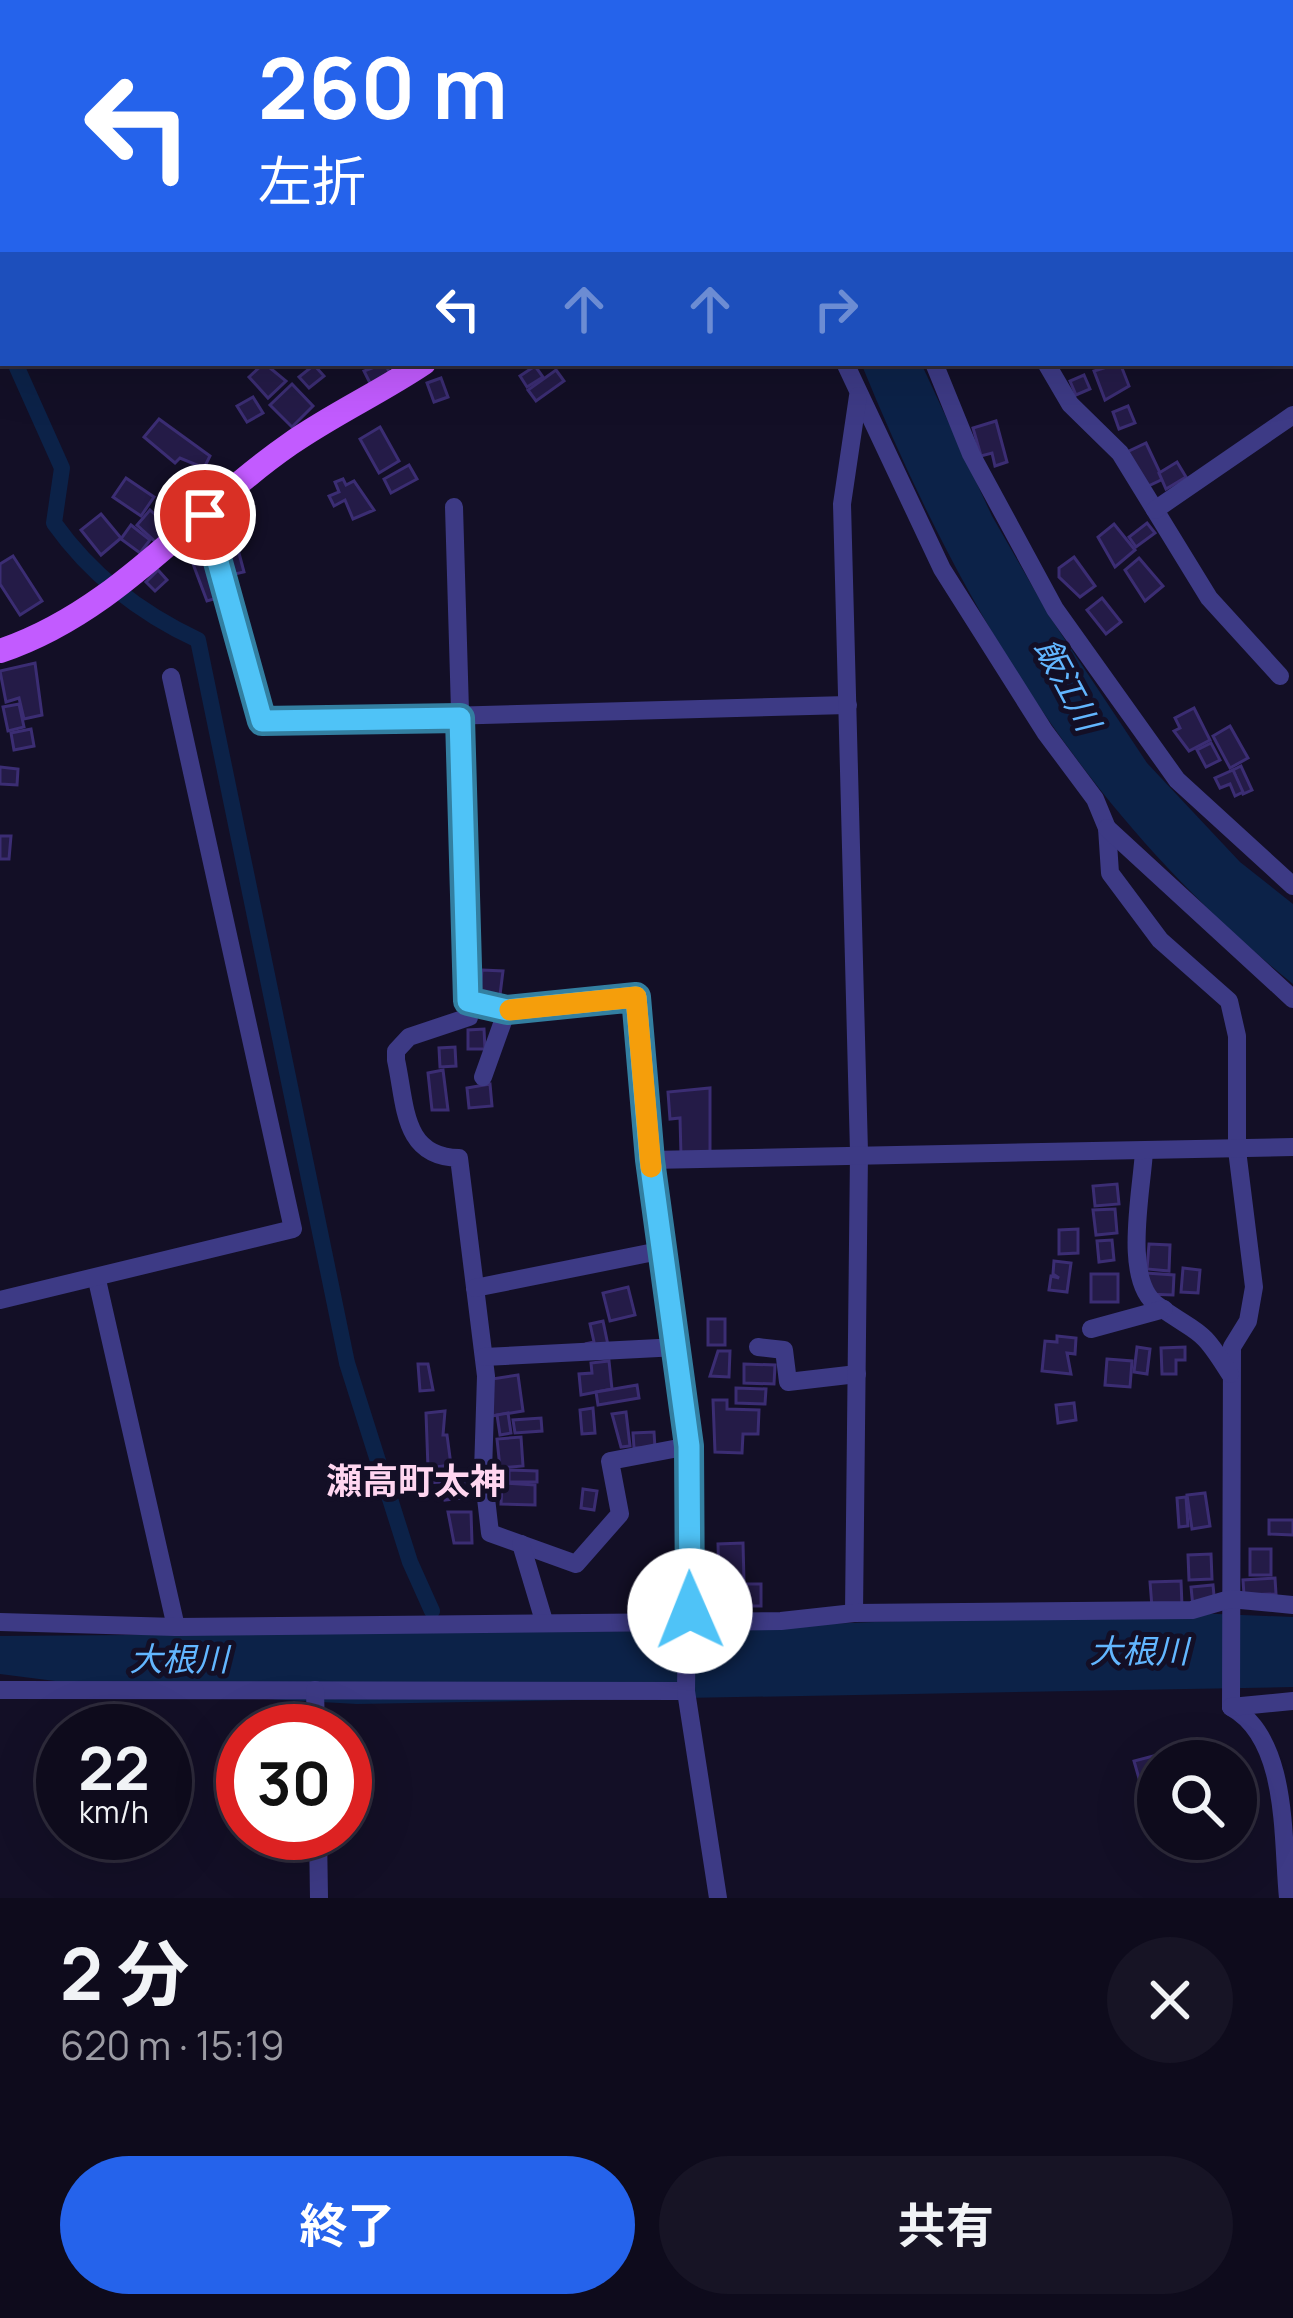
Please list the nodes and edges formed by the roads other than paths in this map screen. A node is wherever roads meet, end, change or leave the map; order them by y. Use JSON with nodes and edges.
{"nodes":[{"id":1,"x":420,"y":366,"type":"edge"},
{"id":2,"x":846,"y":366,"type":"edge"},
{"id":3,"x":935,"y":366,"type":"edge"},
{"id":4,"x":1048,"y":366,"type":"edge"},
{"id":5,"x":858,"y":395,"type":"junction"},
{"id":6,"x":1293,"y":415,"type":"edge"},
{"id":7,"x":454,"y":507,"type":"dead end"},
{"id":8,"x":1155,"y":511,"type":"junction"},
{"id":9,"x":205,"y":515,"type":"junction"},
{"id":10,"x":0,"y":651,"type":"edge"},
{"id":11,"x":171,"y":676,"type":"dead end"},
{"id":12,"x":1280,"y":676,"type":"dead end"},
{"id":13,"x":848,"y":706,"type":"junction"},
{"id":14,"x":460,"y":718,"type":"junction"},
{"id":15,"x":1107,"y":828,"type":"junction"},
{"id":16,"x":1293,"y":886,"type":"edge"},
{"id":17,"x":1293,"y":999,"type":"edge"},
{"id":18,"x":468,"y":1001,"type":"junction"},
{"id":19,"x":507,"y":1010,"type":"junction"},
{"id":20,"x":483,"y":1077,"type":"dead end"},
{"id":21,"x":1293,"y":1147,"type":"edge"},
{"id":22,"x":1144,"y":1150,"type":"junction"},
{"id":23,"x":1237,"y":1150,"type":"junction"},
{"id":24,"x":859,"y":1152,"type":"junction"},
{"id":25,"x":650,"y":1160,"type":"junction"},
{"id":26,"x":664,"y":1250,"type":"junction"},
{"id":27,"x":97,"y":1280,"type":"junction"},
{"id":28,"x":475,"y":1288,"type":"junction"},
{"id":29,"x":0,"y":1300,"type":"edge"},
{"id":30,"x":1164,"y":1309,"type":"junction"},
{"id":31,"x":1091,"y":1329,"type":"dead end"},
{"id":32,"x":678,"y":1346,"type":"junction"},
{"id":33,"x":758,"y":1346,"type":"dead end"},
{"id":34,"x":484,"y":1357,"type":"junction"},
{"id":35,"x":857,"y":1374,"type":"junction"},
{"id":36,"x":1232,"y":1378,"type":"junction"},
{"id":37,"x":689,"y":1446,"type":"junction"},
{"id":38,"x":521,"y":1544,"type":"junction"},
{"id":39,"x":1230,"y":1601,"type":"junction"},
{"id":40,"x":1293,"y":1605,"type":"edge"},
{"id":41,"x":854,"y":1613,"type":"junction"},
{"id":42,"x":686,"y":1620,"type":"junction"},
{"id":43,"x":544,"y":1621,"type":"junction"},
{"id":44,"x":0,"y":1622,"type":"edge"},
{"id":45,"x":176,"y":1627,"type":"junction"},
{"id":46,"x":0,"y":1690,"type":"edge"},
{"id":47,"x":315,"y":1690,"type":"junction"},
{"id":48,"x":686,"y":1691,"type":"junction"},
{"id":49,"x":1232,"y":1699,"type":"junction"},
{"id":50,"x":1293,"y":1700,"type":"edge"},
{"id":51,"x":315,"y":1704,"type":"edge"},
{"id":52,"x":319,"y":1860,"type":"edge"},
{"id":53,"x":320,"y":1898,"type":"edge"},
{"id":54,"x":718,"y":1898,"type":"edge"},
{"id":55,"x":1288,"y":1898,"type":"edge"}],
"edges":[{"from":1,"to":9,"type":"main road"},
{"from":2,"to":5,"type":"street"},
{"from":3,"to":16,"type":"street"},
{"from":4,"to":8,"type":"street"},
{"from":5,"to":13,"type":"street"},
{"from":5,"to":15,"type":"street"},
{"from":6,"to":8,"type":"street"},
{"from":7,"to":14,"type":"street"},
{"from":8,"to":12,"type":"street"},
{"from":9,"to":10,"type":"main road"},
{"from":9,"to":14,"type":"street"},
{"from":11,"to":27,"type":"street"},
{"from":13,"to":14,"type":"street"},
{"from":13,"to":24,"type":"street"},
{"from":14,"to":18,"type":"street"},
{"from":15,"to":17,"type":"street"},
{"from":15,"to":23,"type":"street"},
{"from":18,"to":19,"type":"street"},
{"from":18,"to":28,"type":"street"},
{"from":19,"to":20,"type":"street"},
{"from":19,"to":25,"type":"street"},
{"from":21,"to":23,"type":"street"},
{"from":22,"to":23,"type":"street"},
{"from":22,"to":24,"type":"street"},
{"from":22,"to":30,"type":"street"},
{"from":23,"to":36,"type":"street"},
{"from":24,"to":25,"type":"street"},
{"from":24,"to":35,"type":"street"},
{"from":25,"to":26,"type":"street"},
{"from":26,"to":28,"type":"street"},
{"from":26,"to":32,"type":"street"},
{"from":27,"to":29,"type":"street"},
{"from":27,"to":45,"type":"street"},
{"from":28,"to":34,"type":"street"},
{"from":30,"to":31,"type":"street"},
{"from":30,"to":36,"type":"street"},
{"from":32,"to":34,"type":"street"},
{"from":32,"to":37,"type":"street"},
{"from":33,"to":35,"type":"street"},
{"from":34,"to":38,"type":"street"},
{"from":35,"to":41,"type":"street"},
{"from":36,"to":39,"type":"street"},
{"from":37,"to":38,"type":"street"},
{"from":37,"to":42,"type":"street"},
{"from":38,"to":43,"type":"street"},
{"from":39,"to":40,"type":"street"},
{"from":39,"to":41,"type":"street"},
{"from":39,"to":49,"type":"street"},
{"from":41,"to":42,"type":"street"},
{"from":42,"to":43,"type":"street"},
{"from":42,"to":48,"type":"street"},
{"from":43,"to":45,"type":"street"},
{"from":44,"to":45,"type":"street"},
{"from":46,"to":47,"type":"street"},
{"from":47,"to":48,"type":"street"},
{"from":47,"to":51,"type":"street"},
{"from":48,"to":54,"type":"street"},
{"from":49,"to":50,"type":"street"},
{"from":49,"to":55,"type":"street"},
{"from":52,"to":53,"type":"street"}]}
